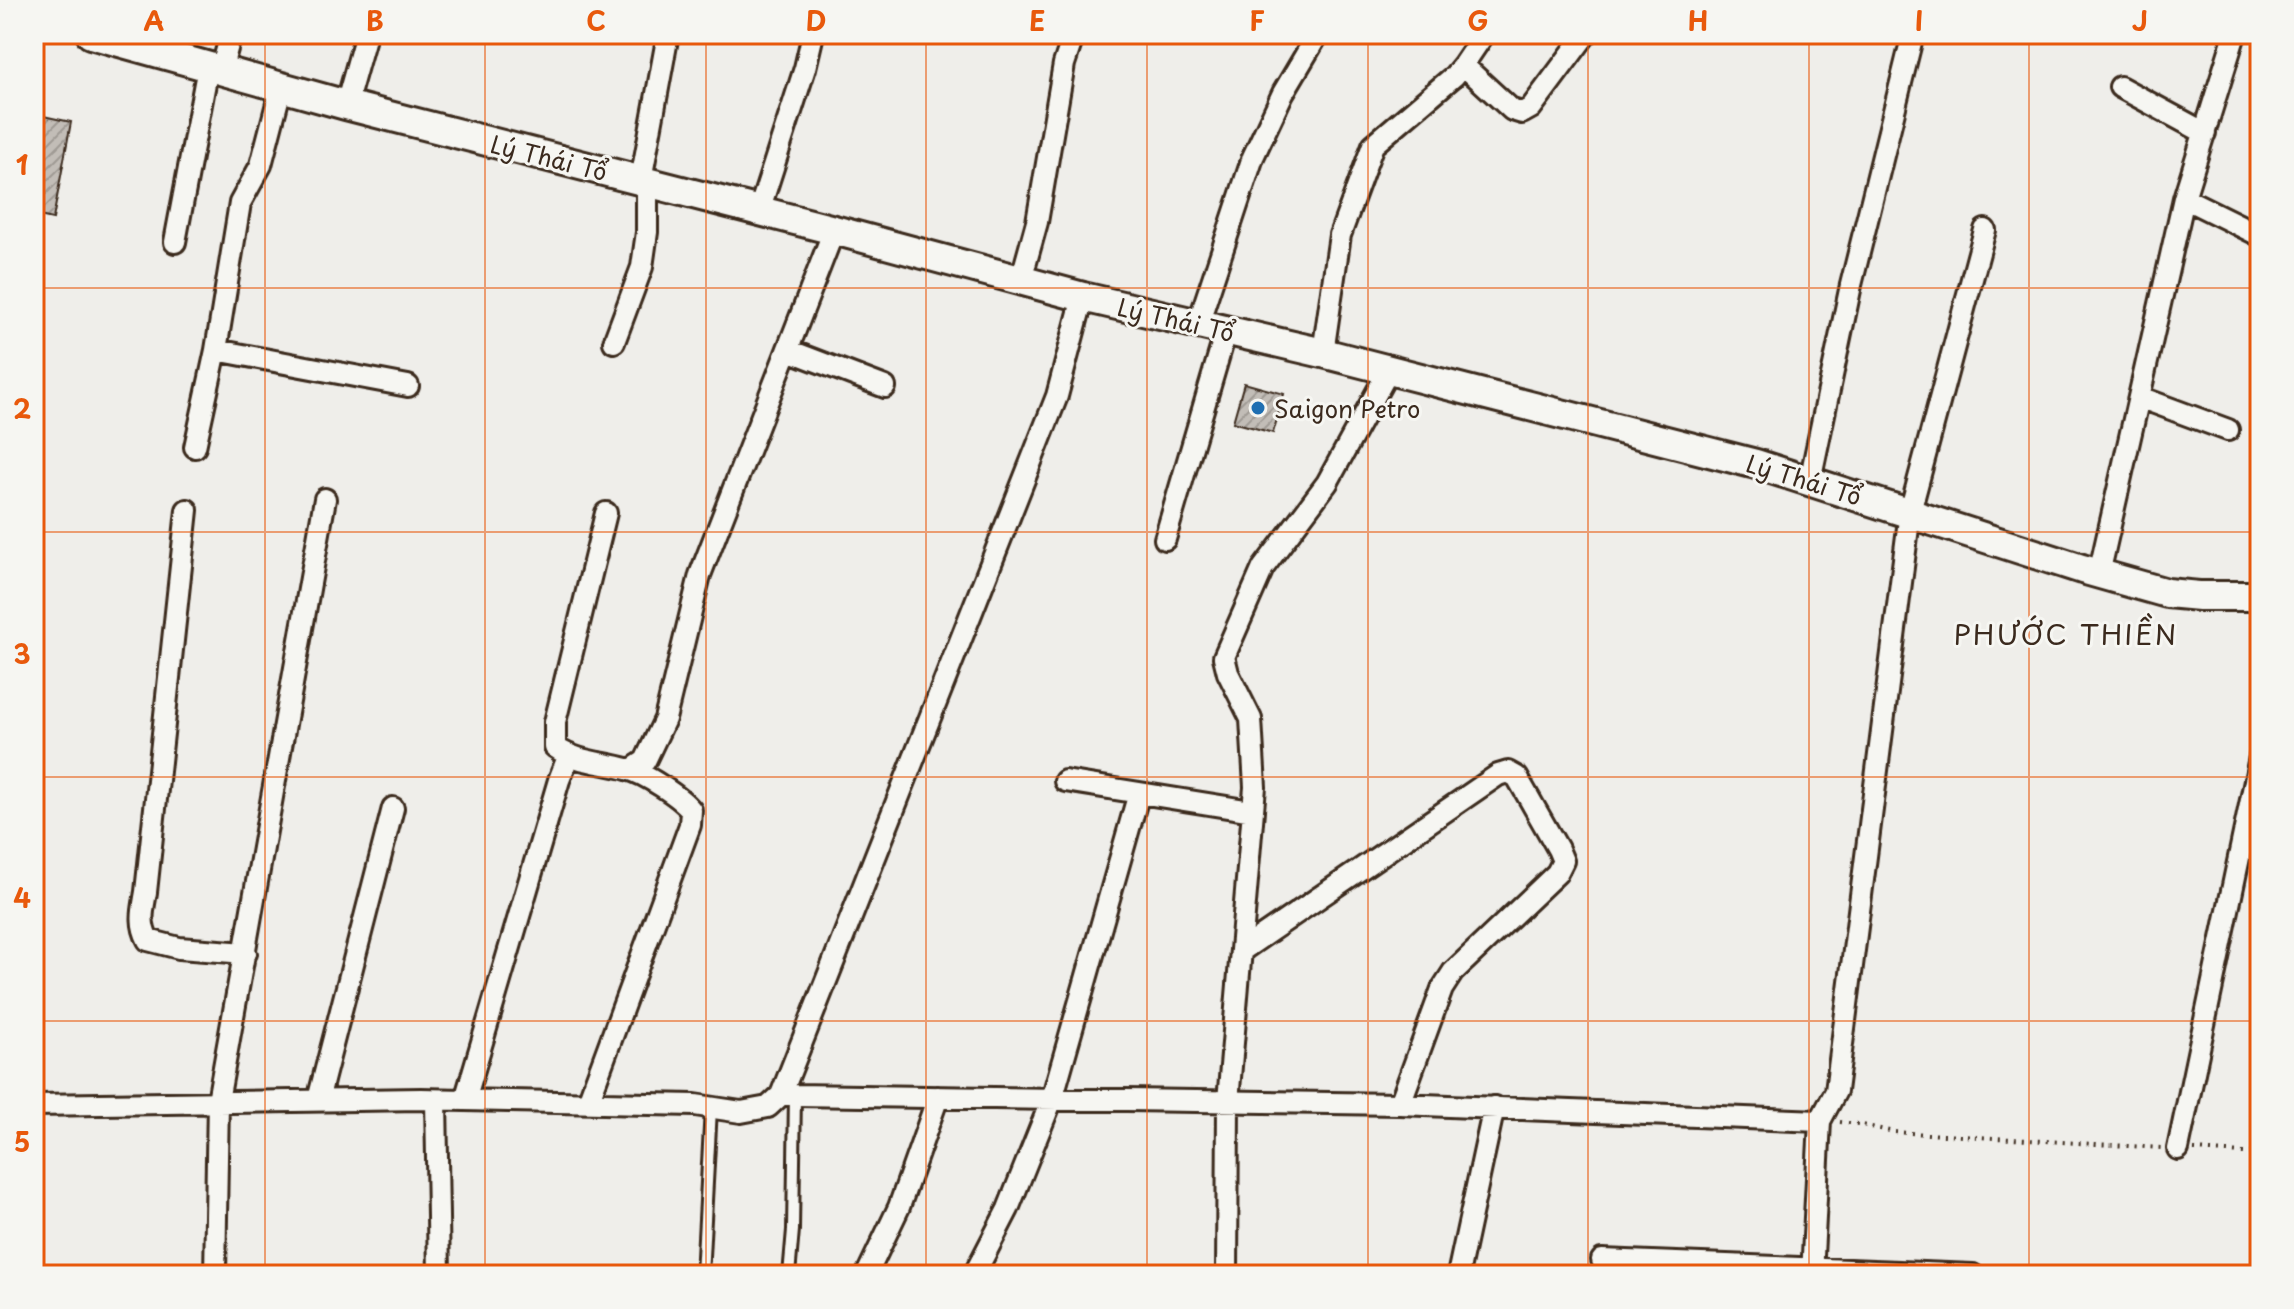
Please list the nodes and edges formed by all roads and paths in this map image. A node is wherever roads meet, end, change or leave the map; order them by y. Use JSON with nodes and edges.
{"nodes":[{"id":1,"x":91,"y":34,"type":"edge"},
{"id":2,"x":231,"y":34,"type":"edge"},
{"id":3,"x":366,"y":34,"type":"edge"},
{"id":4,"x":668,"y":34,"type":"edge"},
{"id":5,"x":813,"y":34,"type":"edge"},
{"id":6,"x":1074,"y":34,"type":"edge"},
{"id":7,"x":1318,"y":34,"type":"edge"},
{"id":8,"x":1484,"y":34,"type":"edge"},
{"id":9,"x":1586,"y":34,"type":"edge"},
{"id":10,"x":1913,"y":34,"type":"edge"},
{"id":11,"x":2235,"y":34,"type":"edge"},
{"id":12,"x":1463,"y":65,"type":"junction"},
{"id":13,"x":215,"y":69,"type":"junction"},
{"id":14,"x":2120,"y":87,"type":"dead end"},
{"id":15,"x":281,"y":88,"type":"junction"},
{"id":16,"x":346,"y":105,"type":"junction"},
{"id":17,"x":2205,"y":133,"type":"junction"},
{"id":18,"x":644,"y":181,"type":"junction"},
{"id":19,"x":2184,"y":198,"type":"junction"},
{"id":20,"x":759,"y":211,"type":"junction"},
{"id":21,"x":834,"y":230,"type":"junction"},
{"id":22,"x":1985,"y":230,"type":"dead end"},
{"id":23,"x":2259,"y":235,"type":"edge"},
{"id":24,"x":175,"y":242,"type":"dead end"},
{"id":25,"x":1021,"y":280,"type":"junction"},
{"id":26,"x":1083,"y":297,"type":"junction"},
{"id":27,"x":1198,"y":324,"type":"junction"},
{"id":28,"x":1226,"y":331,"type":"junction"},
{"id":29,"x":614,"y":342,"type":"dead end"},
{"id":30,"x":216,"y":350,"type":"junction"},
{"id":31,"x":788,"y":350,"type":"junction"},
{"id":32,"x":1323,"y":353,"type":"junction"},
{"id":33,"x":1389,"y":370,"type":"junction"},
{"id":34,"x":408,"y":386,"type":"dead end"},
{"id":35,"x":885,"y":387,"type":"dead end"},
{"id":36,"x":2139,"y":397,"type":"junction"},
{"id":37,"x":2228,"y":430,"type":"dead end"},
{"id":38,"x":195,"y":447,"type":"dead end"},
{"id":39,"x":1810,"y":481,"type":"junction"},
{"id":40,"x":325,"y":499,"type":"dead end"},
{"id":41,"x":187,"y":510,"type":"dead end"},
{"id":42,"x":1910,"y":512,"type":"junction"},
{"id":43,"x":606,"y":513,"type":"dead end"},
{"id":44,"x":1165,"y":539,"type":"dead end"},
{"id":45,"x":2099,"y":574,"type":"junction"},
{"id":46,"x":2260,"y":596,"type":"edge"},
{"id":47,"x":568,"y":757,"type":"junction"},
{"id":48,"x":2260,"y":757,"type":"edge"},
{"id":49,"x":631,"y":770,"type":"junction"},
{"id":50,"x":1065,"y":781,"type":"dead end"},
{"id":51,"x":1139,"y":793,"type":"junction"},
{"id":52,"x":393,"y":808,"type":"dead end"},
{"id":53,"x":1252,"y":811,"type":"junction"},
{"id":54,"x":1241,"y":951,"type":"junction"},
{"id":55,"x":246,"y":953,"type":"junction"},
{"id":56,"x":788,"y":1095,"type":"junction"},
{"id":57,"x":938,"y":1097,"type":"junction"},
{"id":58,"x":1052,"y":1099,"type":"junction"},
{"id":59,"x":318,"y":1100,"type":"junction"},
{"id":60,"x":436,"y":1100,"type":"junction"},
{"id":61,"x":465,"y":1100,"type":"junction"},
{"id":62,"x":218,"y":1101,"type":"junction"},
{"id":63,"x":1228,"y":1101,"type":"junction"},
{"id":64,"x":588,"y":1102,"type":"junction"},
{"id":65,"x":1400,"y":1104,"type":"junction"},
{"id":66,"x":34,"y":1105,"type":"edge"},
{"id":67,"x":1494,"y":1107,"type":"junction"},
{"id":68,"x":711,"y":1108,"type":"junction"},
{"id":69,"x":1820,"y":1121,"type":"junction"},
{"id":70,"x":2178,"y":1149,"type":"junction"},
{"id":71,"x":2260,"y":1154,"type":"edge"},
{"id":72,"x":1602,"y":1260,"type":"dead end"},
{"id":73,"x":1812,"y":1271,"type":"edge"},
{"id":74,"x":868,"y":1272,"type":"dead end"},
{"id":75,"x":215,"y":1275,"type":"edge"},
{"id":76,"x":439,"y":1275,"type":"edge"},
{"id":77,"x":702,"y":1275,"type":"edge"},
{"id":78,"x":789,"y":1275,"type":"edge"},
{"id":79,"x":974,"y":1275,"type":"edge"},
{"id":80,"x":1227,"y":1275,"type":"edge"},
{"id":81,"x":1458,"y":1275,"type":"edge"},
{"id":82,"x":1973,"y":1275,"type":"edge"}],
"edges":[{"from":1,"to":13,"type":"main road","name":"Lý Thái Tổ"},
{"from":2,"to":13,"type":"street"},
{"from":3,"to":16,"type":"street"},
{"from":4,"to":18,"type":"street"},
{"from":5,"to":20,"type":"street"},
{"from":6,"to":25,"type":"street"},
{"from":7,"to":27,"type":"street"},
{"from":8,"to":12,"type":"street"},
{"from":9,"to":12,"type":"street"},
{"from":10,"to":39,"type":"street"},
{"from":11,"to":17,"type":"street"},
{"from":12,"to":32,"type":"street"},
{"from":13,"to":15,"type":"main road","name":"Lý Thái Tổ"},
{"from":13,"to":24,"type":"street"},
{"from":14,"to":17,"type":"street"},
{"from":15,"to":16,"type":"main road","name":"Lý Thái Tổ"},
{"from":15,"to":30,"type":"street"},
{"from":16,"to":18,"type":"main road","name":"Lý Thái Tổ"},
{"from":17,"to":19,"type":"street"},
{"from":18,"to":20,"type":"main road","name":"Lý Thái Tổ"},
{"from":18,"to":29,"type":"street"},
{"from":19,"to":23,"type":"street"},
{"from":19,"to":36,"type":"street"},
{"from":20,"to":21,"type":"main road","name":"Lý Thái Tổ"},
{"from":21,"to":25,"type":"main road","name":"Lý Thái Tổ"},
{"from":21,"to":31,"type":"street"},
{"from":22,"to":42,"type":"street"},
{"from":25,"to":26,"type":"main road","name":"Lý Thái Tổ"},
{"from":26,"to":27,"type":"main road","name":"Lý Thái Tổ"},
{"from":26,"to":56,"type":"street"},
{"from":27,"to":28,"type":"main road","name":"Lý Thái Tổ"},
{"from":28,"to":32,"type":"main road","name":"Lý Thái Tổ"},
{"from":28,"to":44,"type":"street"},
{"from":30,"to":34,"type":"street"},
{"from":30,"to":38,"type":"street"},
{"from":31,"to":35,"type":"street"},
{"from":31,"to":49,"type":"street"},
{"from":32,"to":33,"type":"main road","name":"Lý Thái Tổ"},
{"from":33,"to":39,"type":"main road","name":"Lý Thái Tổ"},
{"from":33,"to":53,"type":"street"},
{"from":36,"to":37,"type":"street"},
{"from":36,"to":45,"type":"street"},
{"from":39,"to":42,"type":"main road","name":"Lý Thái Tổ"},
{"from":40,"to":55,"type":"street"},
{"from":41,"to":55,"type":"street"},
{"from":42,"to":45,"type":"main road","name":"Lý Thái Tổ"},
{"from":42,"to":69,"type":"street"},
{"from":43,"to":47,"type":"street"},
{"from":45,"to":46,"type":"main road","name":"Lý Thái Tổ"},
{"from":47,"to":49,"type":"street"},
{"from":47,"to":61,"type":"street"},
{"from":48,"to":70,"type":"street"},
{"from":49,"to":64,"type":"street"},
{"from":50,"to":51,"type":"street"},
{"from":51,"to":53,"type":"street"},
{"from":51,"to":58,"type":"street"},
{"from":52,"to":59,"type":"street"},
{"from":53,"to":54,"type":"street"},
{"from":54,"to":63,"type":"street"},
{"from":54,"to":65,"type":"street"},
{"from":55,"to":62,"type":"street"},
{"from":56,"to":57,"type":"street"},
{"from":56,"to":68,"type":"street"},
{"from":56,"to":78,"type":"lane"},
{"from":57,"to":58,"type":"street"},
{"from":57,"to":74,"type":"street"},
{"from":58,"to":63,"type":"street"},
{"from":58,"to":79,"type":"street"},
{"from":59,"to":60,"type":"street"},
{"from":59,"to":62,"type":"street"},
{"from":60,"to":61,"type":"street"},
{"from":60,"to":76,"type":"street"},
{"from":61,"to":64,"type":"street"},
{"from":62,"to":66,"type":"street"},
{"from":62,"to":75,"type":"street"},
{"from":63,"to":65,"type":"street"},
{"from":63,"to":80,"type":"street"},
{"from":64,"to":68,"type":"street"},
{"from":65,"to":67,"type":"street"},
{"from":67,"to":69,"type":"street"},
{"from":67,"to":81,"type":"street"},
{"from":68,"to":77,"type":"lane"},
{"from":69,"to":70,"type":"path"},
{"from":69,"to":73,"type":"street"},
{"from":70,"to":71,"type":"path"},
{"from":72,"to":73,"type":"street"},
{"from":73,"to":82,"type":"street"}]}
